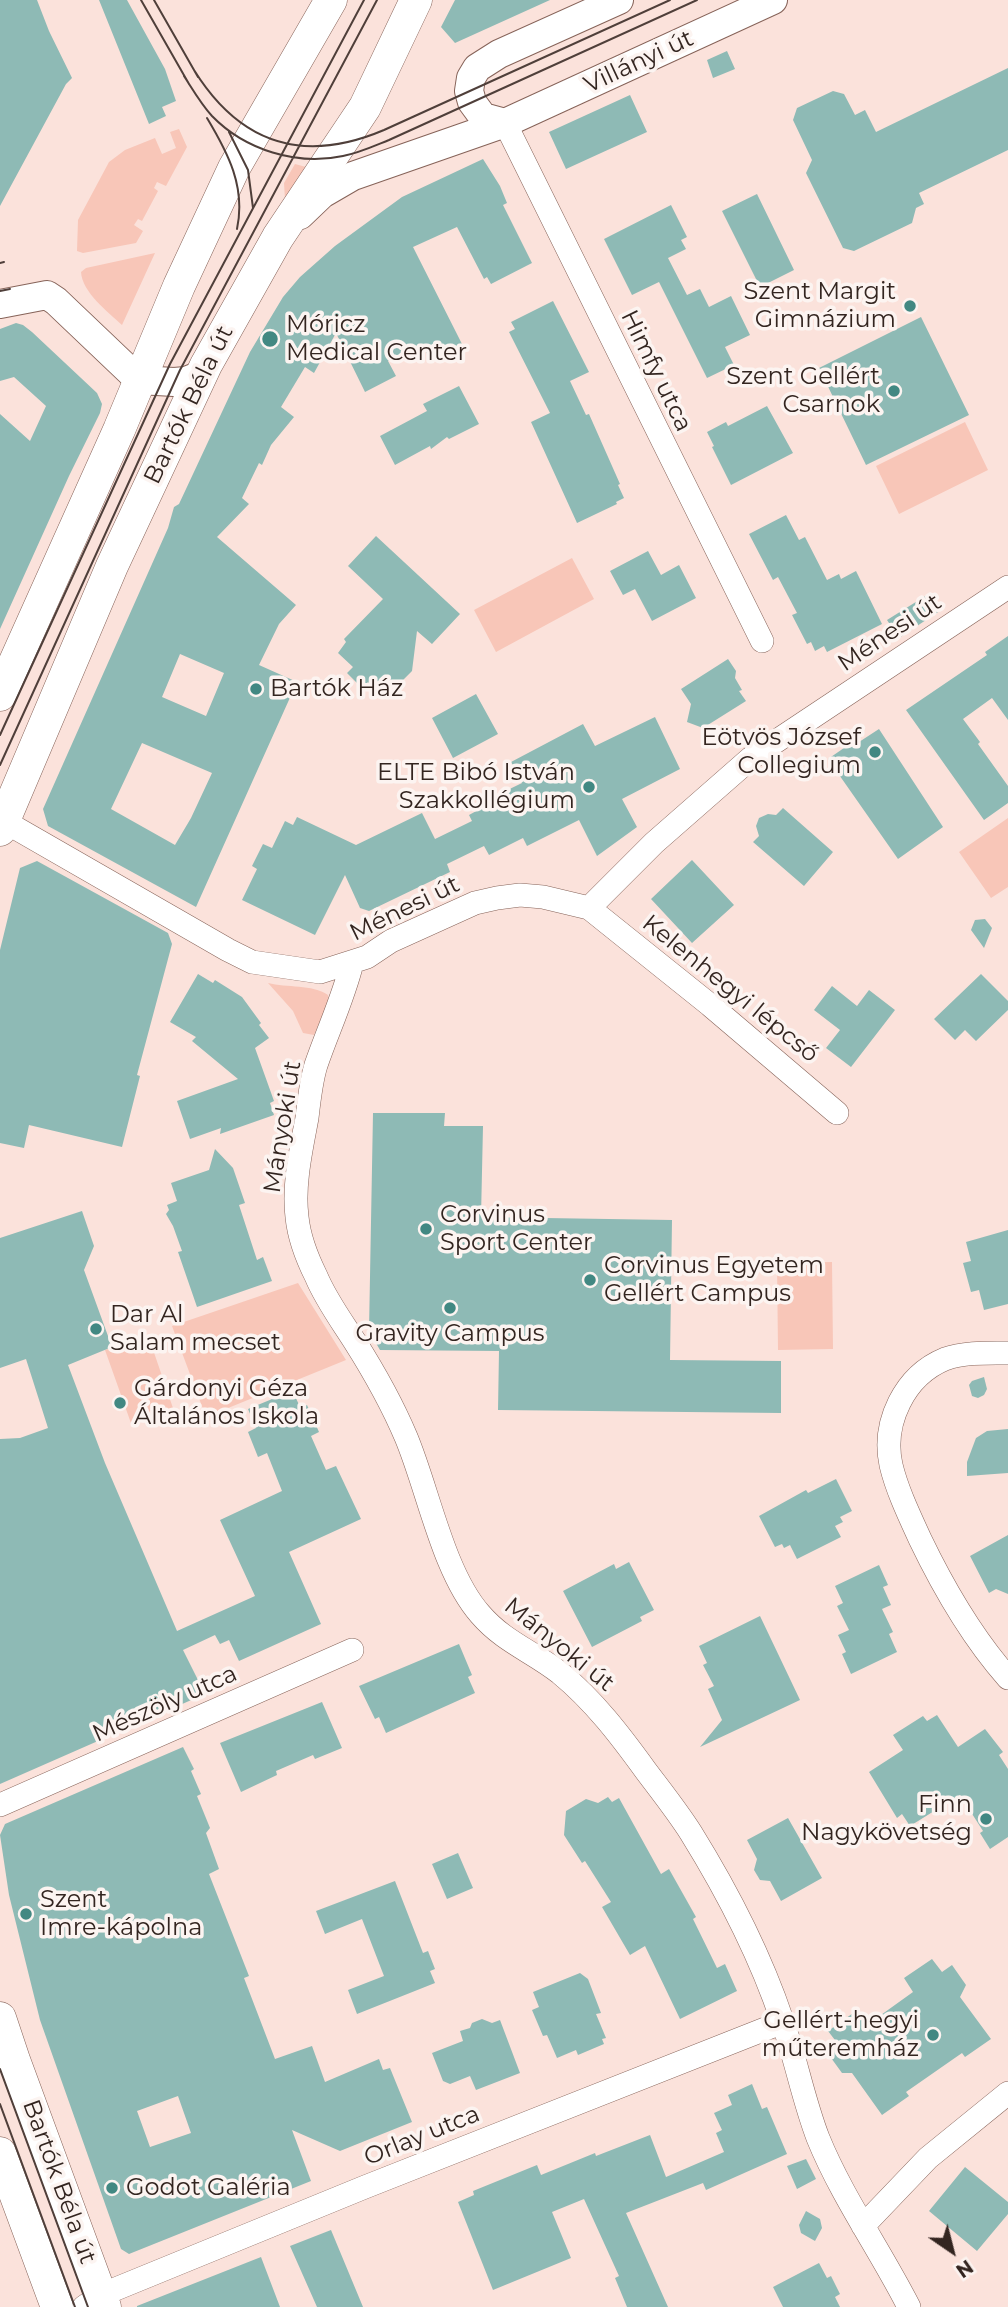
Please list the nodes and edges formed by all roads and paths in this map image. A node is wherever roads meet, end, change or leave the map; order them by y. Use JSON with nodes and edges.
{"nodes":[{"id":1,"x":331,"y":0,"type":"edge"},
{"id":2,"x":416,"y":0,"type":"edge"},
{"id":3,"x":773,"y":0,"type":"edge"},
{"id":4,"x":609,"y":5,"type":"edge"},
{"id":5,"x":505,"y":123,"type":"junction"},
{"id":6,"x":278,"y":237,"type":"junction"},
{"id":7,"x":0,"y":304,"type":"edge"},
{"id":8,"x":201,"y":375,"type":"junction"},
{"id":9,"x":139,"y":380,"type":"junction"},
{"id":10,"x":1008,"y":587,"type":"edge"},
{"id":11,"x":762,"y":641,"type":"dead end"},
{"id":12,"x":0,"y":695,"type":"edge"},
{"id":13,"x":1,"y":823,"type":"edge"},
{"id":14,"x":589,"y":908,"type":"junction"},
{"id":15,"x":352,"y":963,"type":"junction"},
{"id":16,"x":837,"y":1113,"type":"dead end"},
{"id":17,"x":1008,"y":1353,"type":"edge"},
{"id":18,"x":352,"y":1650,"type":"dead end"},
{"id":19,"x":1008,"y":1678,"type":"edge"},
{"id":20,"x":0,"y":1805,"type":"edge"},
{"id":21,"x":0,"y":2018,"type":"edge"},
{"id":22,"x":783,"y":2022,"type":"junction"},
{"id":23,"x":1008,"y":2093,"type":"edge"},
{"id":24,"x":0,"y":2154,"type":"edge"},
{"id":25,"x":863,"y":2226,"type":"junction"},
{"id":26,"x":97,"y":2303,"type":"edge"},
{"id":27,"x":57,"y":2307,"type":"edge"},
{"id":28,"x":909,"y":2307,"type":"edge"}],
"edges":[{"from":1,"to":9,"type":"main road","name":"Bartók Béla út"},
{"from":2,"to":6,"type":"main road","name":"Bartók Béla út"},
{"from":3,"to":5,"type":"street","name":"Villányi út"},
{"from":4,"to":5,"type":"street"},
{"from":5,"to":6,"type":"street","name":"Villányi út"},
{"from":5,"to":11,"type":"street","name":"Himfy utca"},
{"from":6,"to":8,"type":"main road","name":"Bartók Béla út"},
{"from":7,"to":9,"type":"street"},
{"from":8,"to":9,"type":"street"},
{"from":8,"to":13,"type":"main road","name":"Bartók Béla út"},
{"from":9,"to":12,"type":"main road","name":"Bartók Béla út"},
{"from":10,"to":14,"type":"street","name":"Ménesi út"},
{"from":13,"to":15,"type":"street","name":"Ménesi út"},
{"from":14,"to":15,"type":"street","name":"Ménesi út"},
{"from":14,"to":16,"type":"street","name":"Kelenhegyi lépcső"},
{"from":15,"to":22,"type":"street","name":"Mányoki út"},
{"from":17,"to":19,"type":"street"},
{"from":18,"to":20,"type":"street","name":"Mészöly utca"},
{"from":21,"to":26,"type":"main road","name":"Bartók Béla út"},
{"from":22,"to":25,"type":"street","name":"Mányoki út"},
{"from":22,"to":26,"type":"street","name":"Orlay utca"},
{"from":23,"to":25,"type":"street"},
{"from":24,"to":27,"type":"main road","name":"Bartók Béla út"},
{"from":25,"to":28,"type":"street","name":"Mányoki út"}]}
